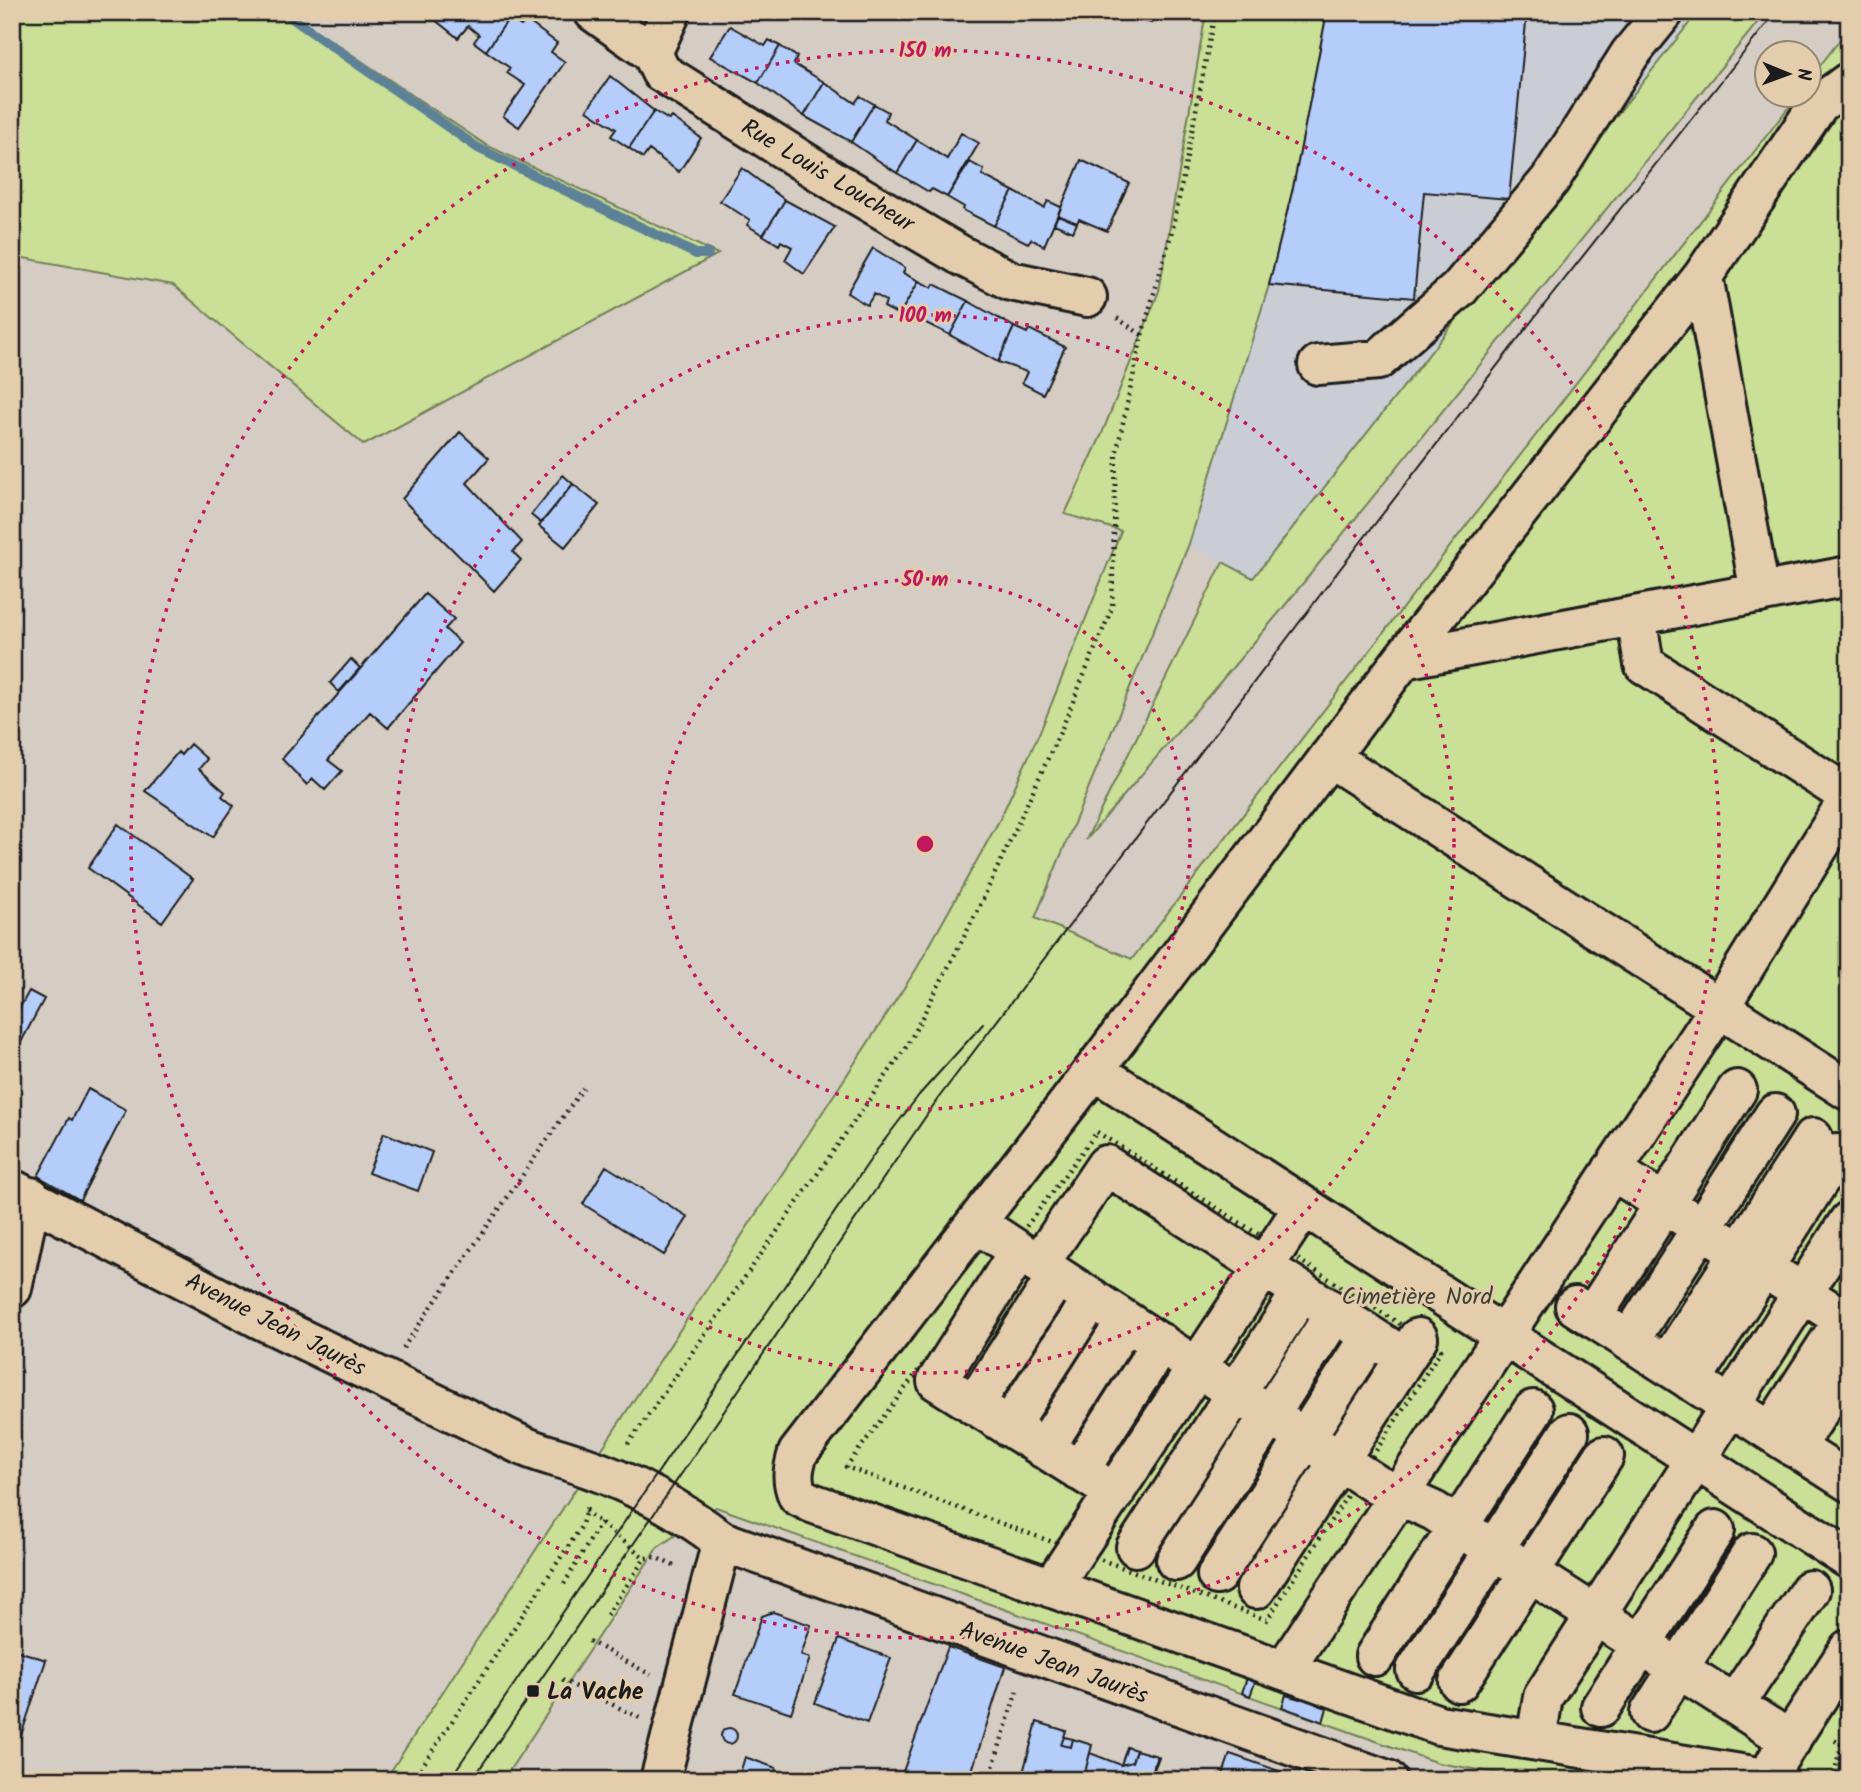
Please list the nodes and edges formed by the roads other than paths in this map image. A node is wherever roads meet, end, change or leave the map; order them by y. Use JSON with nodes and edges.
{"nodes":[{"id":1,"x":594,"y":12,"type":"edge"},
{"id":2,"x":671,"y":12,"type":"edge"},
{"id":3,"x":1664,"y":12,"type":"edge"},
{"id":4,"x":652,"y":53,"type":"junction"},
{"id":5,"x":1849,"y":82,"type":"edge"},
{"id":6,"x":1703,"y":276,"type":"junction"},
{"id":7,"x":1087,"y":297,"type":"dead end"},
{"id":8,"x":1318,"y":365,"type":"dead end"},
{"id":9,"x":1849,"y":576,"type":"edge"},
{"id":10,"x":1760,"y":593,"type":"junction"},
{"id":11,"x":1636,"y":615,"type":"junction"},
{"id":12,"x":1403,"y":659,"type":"junction"},
{"id":13,"x":1329,"y":757,"type":"junction"},
{"id":14,"x":1849,"y":797,"type":"edge"},
{"id":15,"x":1719,"y":1008,"type":"junction"},
{"id":16,"x":1094,"y":1070,"type":"junction"},
{"id":17,"x":1849,"y":1091,"type":"edge"},
{"id":18,"x":1775,"y":1114,"type":"junction"},
{"id":19,"x":1833,"y":1151,"type":"edge"},
{"id":20,"x":1612,"y":1170,"type":"junction"},
{"id":21,"x":22,"y":1193,"type":"edge"},
{"id":22,"x":1664,"y":1203,"type":"junction"},
{"id":23,"x":1304,"y":1206,"type":"junction"},
{"id":24,"x":1849,"y":1221,"type":"edge"},
{"id":25,"x":976,"y":1223,"type":"junction"},
{"id":26,"x":1702,"y":1228,"type":"junction"},
{"id":27,"x":1751,"y":1260,"type":"junction"},
{"id":28,"x":1039,"y":1264,"type":"junction"},
{"id":29,"x":1264,"y":1267,"type":"junction"},
{"id":30,"x":12,"y":1287,"type":"edge"},
{"id":31,"x":1302,"y":1291,"type":"junction"},
{"id":32,"x":1803,"y":1293,"type":"junction"},
{"id":33,"x":1092,"y":1298,"type":"junction"},
{"id":34,"x":1335,"y":1313,"type":"junction"},
{"id":35,"x":1847,"y":1318,"type":"edge"},
{"id":36,"x":1126,"y":1321,"type":"junction"},
{"id":37,"x":1371,"y":1336,"type":"junction"},
{"id":38,"x":1505,"y":1338,"type":"junction"},
{"id":39,"x":1629,"y":1341,"type":"junction"},
{"id":40,"x":1161,"y":1343,"type":"junction"},
{"id":41,"x":1849,"y":1365,"type":"edge"},
{"id":42,"x":1199,"y":1368,"type":"junction"},
{"id":43,"x":1679,"y":1373,"type":"junction"},
{"id":44,"x":1236,"y":1393,"type":"junction"},
{"id":45,"x":1730,"y":1406,"type":"junction"},
{"id":46,"x":1533,"y":1410,"type":"dead end"},
{"id":47,"x":1270,"y":1415,"type":"junction"},
{"id":48,"x":1009,"y":1427,"type":"junction"},
{"id":49,"x":1569,"y":1433,"type":"dead end"},
{"id":50,"x":1306,"y":1438,"type":"junction"},
{"id":51,"x":1783,"y":1440,"type":"junction"},
{"id":52,"x":1044,"y":1449,"type":"junction"},
{"id":53,"x":1340,"y":1460,"type":"junction"},
{"id":54,"x":1695,"y":1460,"type":"junction"},
{"id":55,"x":1615,"y":1463,"type":"dead end"},
{"id":56,"x":1843,"y":1467,"type":"edge"},
{"id":57,"x":1079,"y":1471,"type":"junction"},
{"id":58,"x":1115,"y":1493,"type":"junction"},
{"id":59,"x":1400,"y":1495,"type":"junction"},
{"id":60,"x":1458,"y":1526,"type":"junction"},
{"id":61,"x":1715,"y":1530,"type":"dead end"},
{"id":62,"x":722,"y":1541,"type":"junction"},
{"id":63,"x":1136,"y":1547,"type":"dead end"},
{"id":64,"x":1494,"y":1549,"type":"junction"},
{"id":65,"x":1849,"y":1559,"type":"edge"},
{"id":66,"x":1763,"y":1560,"type":"dead end"},
{"id":67,"x":1176,"y":1561,"type":"dead end"},
{"id":68,"x":1217,"y":1575,"type":"dead end"},
{"id":69,"x":1541,"y":1579,"type":"junction"},
{"id":70,"x":1051,"y":1588,"type":"junction"},
{"id":71,"x":1256,"y":1590,"type":"dead end"},
{"id":72,"x":1810,"y":1590,"type":"dead end"},
{"id":73,"x":1596,"y":1615,"type":"junction"},
{"id":74,"x":1641,"y":1644,"type":"junction"},
{"id":75,"x":1849,"y":1649,"type":"edge"},
{"id":76,"x":1375,"y":1656,"type":"dead end"},
{"id":77,"x":1284,"y":1670,"type":"junction"},
{"id":78,"x":1416,"y":1670,"type":"dead end"},
{"id":79,"x":1689,"y":1675,"type":"junction"},
{"id":80,"x":1473,"y":1685,"type":"dead end"},
{"id":81,"x":1735,"y":1704,"type":"junction"},
{"id":82,"x":1601,"y":1707,"type":"dead end"},
{"id":83,"x":1664,"y":1715,"type":"dead end"},
{"id":84,"x":1536,"y":1740,"type":"junction"},
{"id":85,"x":1791,"y":1741,"type":"junction"},
{"id":86,"x":1345,"y":1774,"type":"edge"},
{"id":87,"x":1772,"y":1779,"type":"edge"},
{"id":88,"x":660,"y":1780,"type":"edge"},
{"id":89,"x":1387,"y":1780,"type":"edge"}],
"edges":[{"from":1,"to":4,"type":"street","name":"Rue Louis Loucheur"},
{"from":2,"to":4,"type":"street"},
{"from":3,"to":8,"type":"street"},
{"from":4,"to":7,"type":"street","name":"Rue Louis Loucheur"},
{"from":5,"to":6,"type":"street"},
{"from":6,"to":10,"type":"street"},
{"from":6,"to":12,"type":"street"},
{"from":9,"to":10,"type":"street"},
{"from":10,"to":11,"type":"street"},
{"from":11,"to":12,"type":"street"},
{"from":11,"to":14,"type":"street"},
{"from":12,"to":13,"type":"street"},
{"from":13,"to":15,"type":"street"},
{"from":13,"to":16,"type":"street"},
{"from":14,"to":15,"type":"street"},
{"from":15,"to":17,"type":"street"},
{"from":15,"to":20,"type":"street"},
{"from":16,"to":23,"type":"street"},
{"from":16,"to":25,"type":"street"},
{"from":18,"to":19,"type":"street"},
{"from":18,"to":22,"type":"street"},
{"from":18,"to":26,"type":"street"},
{"from":19,"to":27,"type":"street"},
{"from":20,"to":22,"type":"street"},
{"from":20,"to":38,"type":"street"},
{"from":21,"to":30,"type":"street"},
{"from":21,"to":62,"type":"street","name":"Avenue Jean Jaurès"},
{"from":22,"to":26,"type":"street"},
{"from":22,"to":39,"type":"street"},
{"from":23,"to":29,"type":"street"},
{"from":23,"to":38,"type":"street"},
{"from":24,"to":32,"type":"street"},
{"from":25,"to":28,"type":"street"},
{"from":25,"to":70,"type":"street"},
{"from":26,"to":27,"type":"street"},
{"from":26,"to":39,"type":"street"},
{"from":27,"to":32,"type":"street"},
{"from":27,"to":43,"type":"street"},
{"from":28,"to":29,"type":"street"},
{"from":28,"to":33,"type":"street"},
{"from":28,"to":48,"type":"street"},
{"from":29,"to":31,"type":"street"},
{"from":29,"to":42,"type":"street"},
{"from":31,"to":34,"type":"street"},
{"from":31,"to":44,"type":"street"},
{"from":32,"to":35,"type":"street"},
{"from":32,"to":45,"type":"street"},
{"from":33,"to":36,"type":"street"},
{"from":33,"to":48,"type":"street"},
{"from":34,"to":37,"type":"street"},
{"from":34,"to":47,"type":"street"},
{"from":35,"to":51,"type":"street"},
{"from":36,"to":40,"type":"street"},
{"from":36,"to":52,"type":"street"},
{"from":37,"to":50,"type":"street"},
{"from":37,"to":53,"type":"street"},
{"from":38,"to":54,"type":"street"},
{"from":38,"to":59,"type":"street"},
{"from":39,"to":43,"type":"street"},
{"from":40,"to":42,"type":"street"},
{"from":40,"to":57,"type":"street"},
{"from":41,"to":51,"type":"street"},
{"from":42,"to":44,"type":"street"},
{"from":42,"to":58,"type":"street"},
{"from":43,"to":45,"type":"street"},
{"from":44,"to":47,"type":"street"},
{"from":44,"to":63,"type":"street"},
{"from":45,"to":51,"type":"street"},
{"from":45,"to":54,"type":"street"},
{"from":46,"to":60,"type":"street"},
{"from":47,"to":50,"type":"street"},
{"from":47,"to":67,"type":"street"},
{"from":48,"to":52,"type":"street"},
{"from":49,"to":64,"type":"street"},
{"from":50,"to":53,"type":"street"},
{"from":50,"to":68,"type":"street"},
{"from":51,"to":56,"type":"street"},
{"from":52,"to":57,"type":"street"},
{"from":53,"to":59,"type":"street"},
{"from":53,"to":71,"type":"street"},
{"from":54,"to":65,"type":"street"},
{"from":54,"to":73,"type":"street"},
{"from":55,"to":69,"type":"street"},
{"from":57,"to":58,"type":"street"},
{"from":58,"to":70,"type":"street"},
{"from":59,"to":60,"type":"street"},
{"from":59,"to":77,"type":"street"},
{"from":60,"to":64,"type":"street"},
{"from":60,"to":76,"type":"street"},
{"from":61,"to":74,"type":"street"},
{"from":62,"to":86,"type":"street","name":"Avenue Jean Jaurès"},
{"from":62,"to":88,"type":"street"},
{"from":64,"to":69,"type":"street"},
{"from":64,"to":78,"type":"street"},
{"from":66,"to":79,"type":"street"},
{"from":69,"to":73,"type":"street"},
{"from":69,"to":80,"type":"street"},
{"from":70,"to":77,"type":"street"},
{"from":72,"to":81,"type":"street"},
{"from":73,"to":74,"type":"street"},
{"from":73,"to":84,"type":"street"},
{"from":74,"to":79,"type":"street"},
{"from":74,"to":82,"type":"street"},
{"from":75,"to":85,"type":"street"},
{"from":77,"to":84,"type":"street"},
{"from":79,"to":81,"type":"street"},
{"from":79,"to":83,"type":"street"},
{"from":81,"to":85,"type":"street"},
{"from":84,"to":87,"type":"street"},
{"from":85,"to":87,"type":"street"},
{"from":86,"to":89,"type":"street","name":"Avenue Jean Jaurès"}]}
